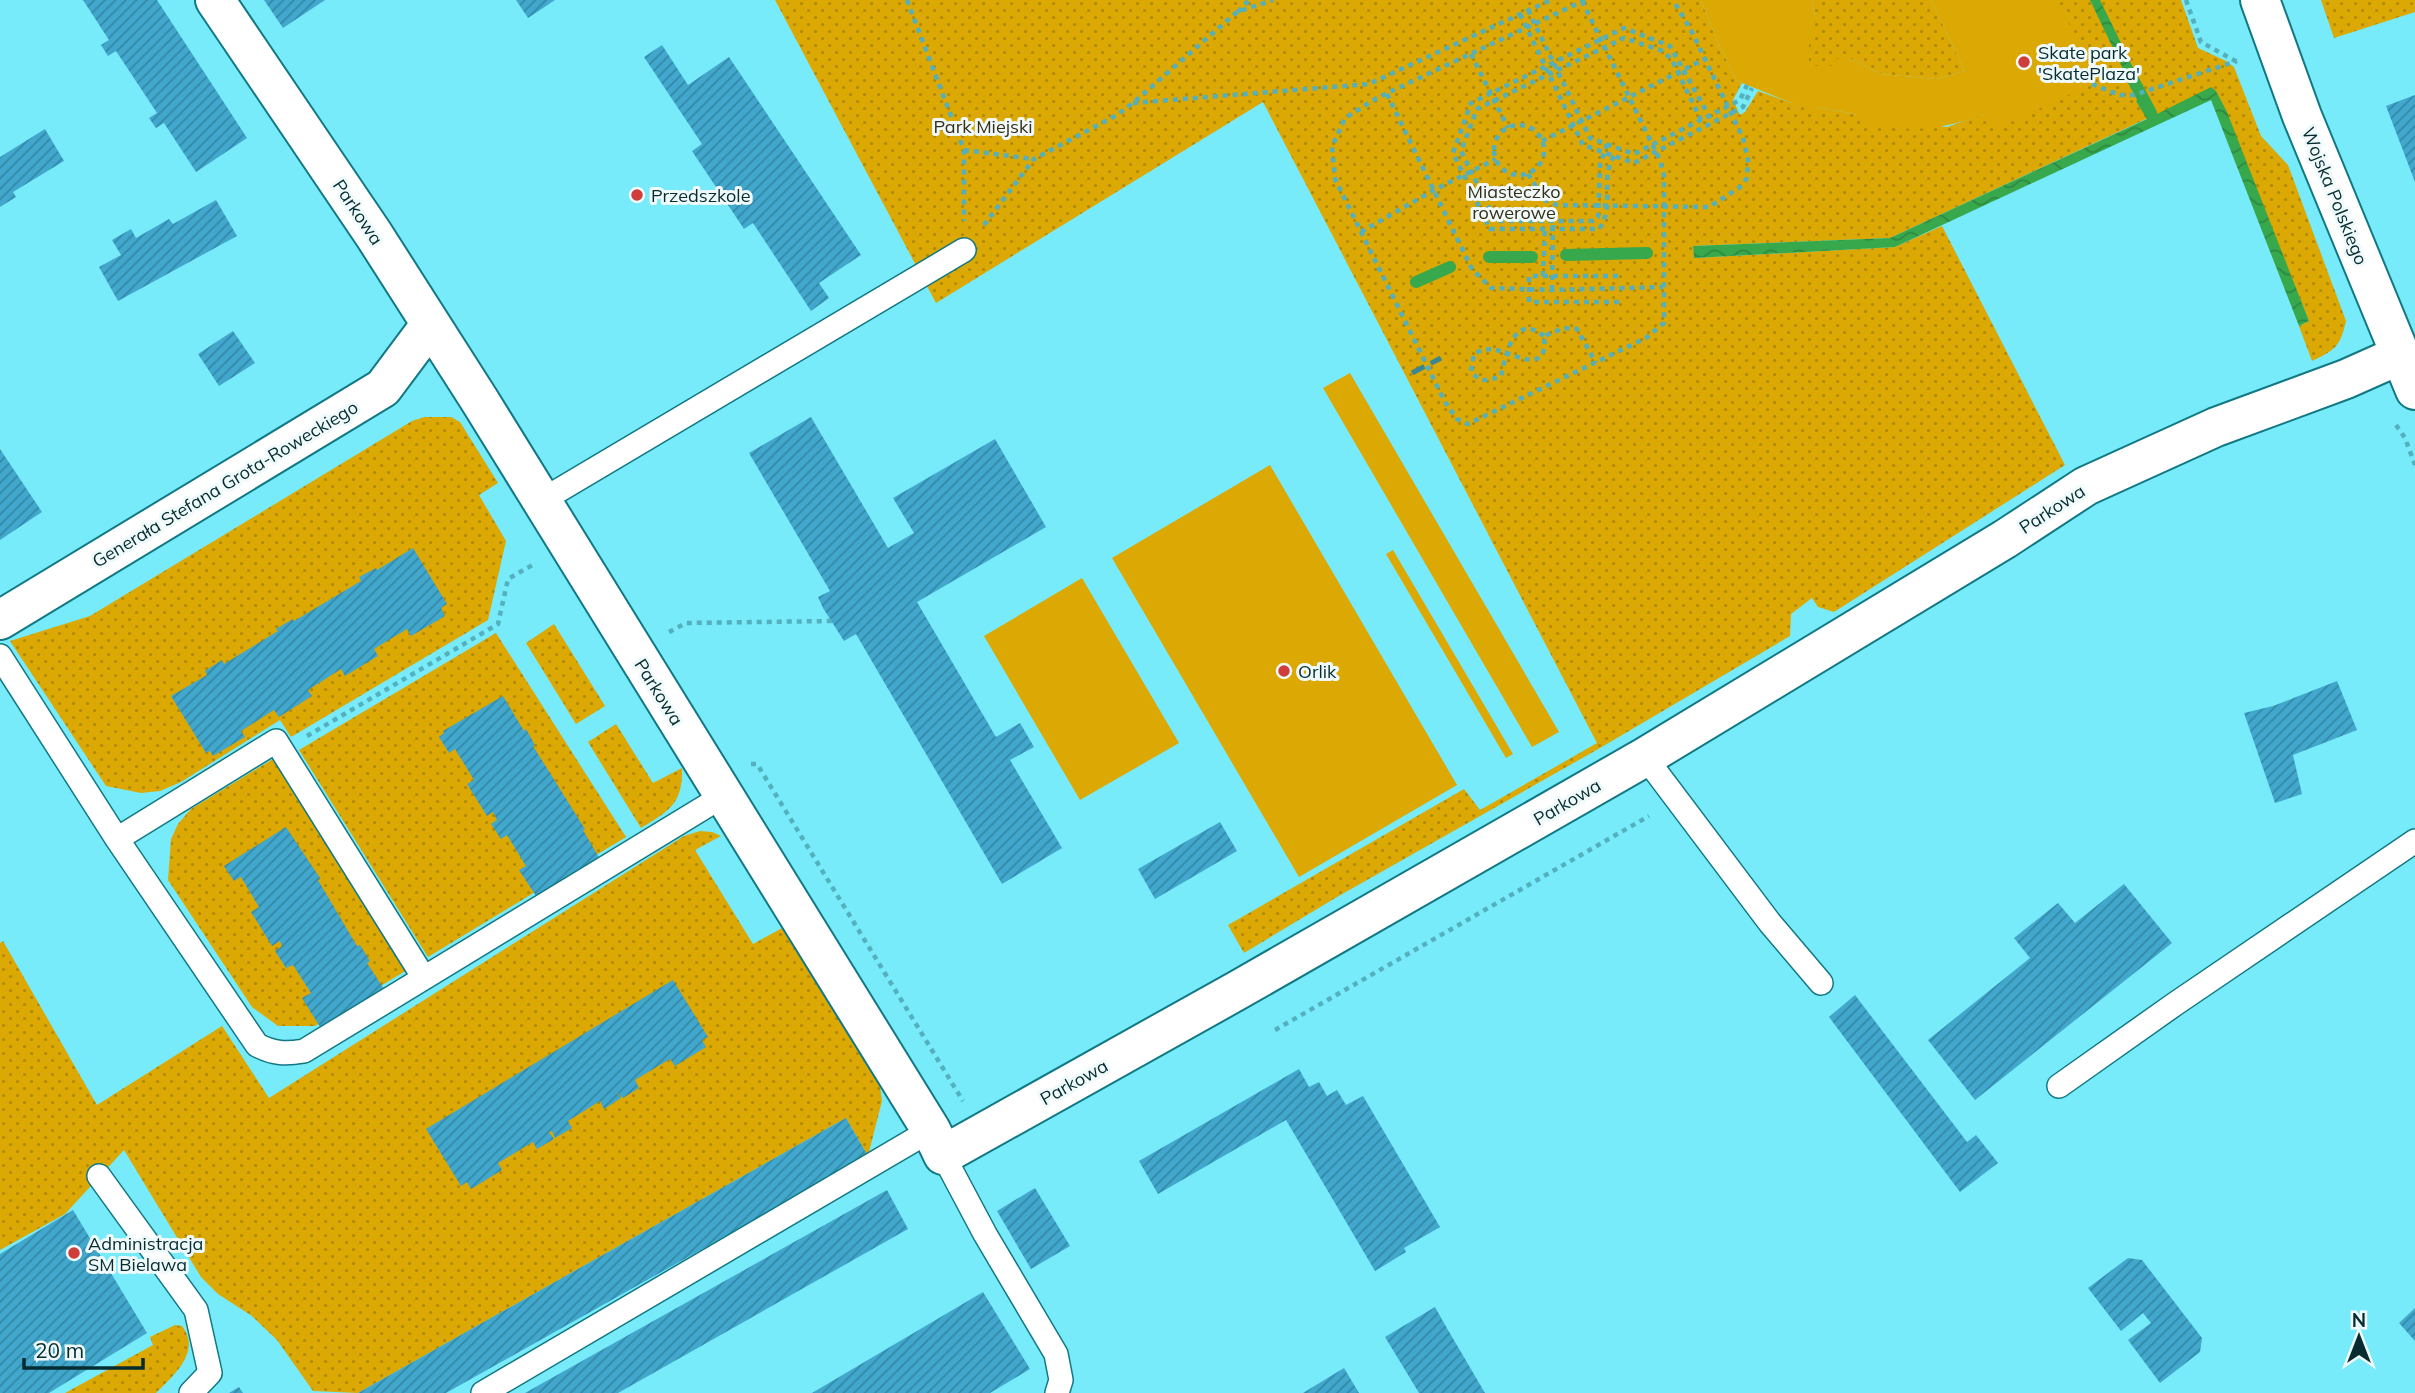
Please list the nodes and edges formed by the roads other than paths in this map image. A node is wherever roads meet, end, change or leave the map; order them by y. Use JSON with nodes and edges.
{"nodes":[{"id":1,"x":215,"y":0,"type":"edge"},
{"id":2,"x":2260,"y":0,"type":"edge"},
{"id":3,"x":964,"y":250,"type":"road end"},
{"id":4,"x":430,"y":325,"type":"junction"},
{"id":5,"x":2400,"y":355,"type":"junction"},
{"id":6,"x":2415,"y":390,"type":"edge"},
{"id":7,"x":541,"y":501,"type":"junction"},
{"id":8,"x":0,"y":620,"type":"edge"},
{"id":9,"x":0,"y":656,"type":"edge"},
{"id":10,"x":1645,"y":757,"type":"junction"},
{"id":11,"x":723,"y":796,"type":"junction"},
{"id":12,"x":117,"y":839,"type":"junction"},
{"id":13,"x":2415,"y":841,"type":"edge"},
{"id":14,"x":424,"y":978,"type":"junction"},
{"id":15,"x":1821,"y":983,"type":"dead end"},
{"id":16,"x":2059,"y":1086,"type":"dead end"},
{"id":17,"x":937,"y":1143,"type":"junction"},
{"id":18,"x":99,"y":1176,"type":"dead end"},
{"id":19,"x":191,"y":1393,"type":"edge"},
{"id":20,"x":483,"y":1393,"type":"edge"},
{"id":21,"x":1057,"y":1393,"type":"edge"}],
"edges":[{"from":1,"to":4,"type":"street","name":"Parkowa"},
{"from":2,"to":5,"type":"street","name":"Wojska Polskiego"},
{"from":3,"to":7,"type":"lane"},
{"from":4,"to":7,"type":"street","name":"Parkowa"},
{"from":4,"to":8,"type":"street","name":"Generała Stefana Grota-Roweckiego"},
{"from":5,"to":6,"type":"street","name":"Wojska Polskiego"},
{"from":5,"to":10,"type":"street","name":"Parkowa"},
{"from":7,"to":11,"type":"street","name":"Parkowa"},
{"from":9,"to":12,"type":"lane"},
{"from":10,"to":15,"type":"lane"},
{"from":10,"to":17,"type":"street","name":"Parkowa"},
{"from":11,"to":14,"type":"lane"},
{"from":11,"to":17,"type":"street","name":"Parkowa"},
{"from":12,"to":14,"type":"lane"},
{"from":12,"to":14,"type":"lane"},
{"from":13,"to":16,"type":"lane"},
{"from":17,"to":20,"type":"lane"},
{"from":17,"to":21,"type":"lane"},
{"from":18,"to":19,"type":"lane"}]}
